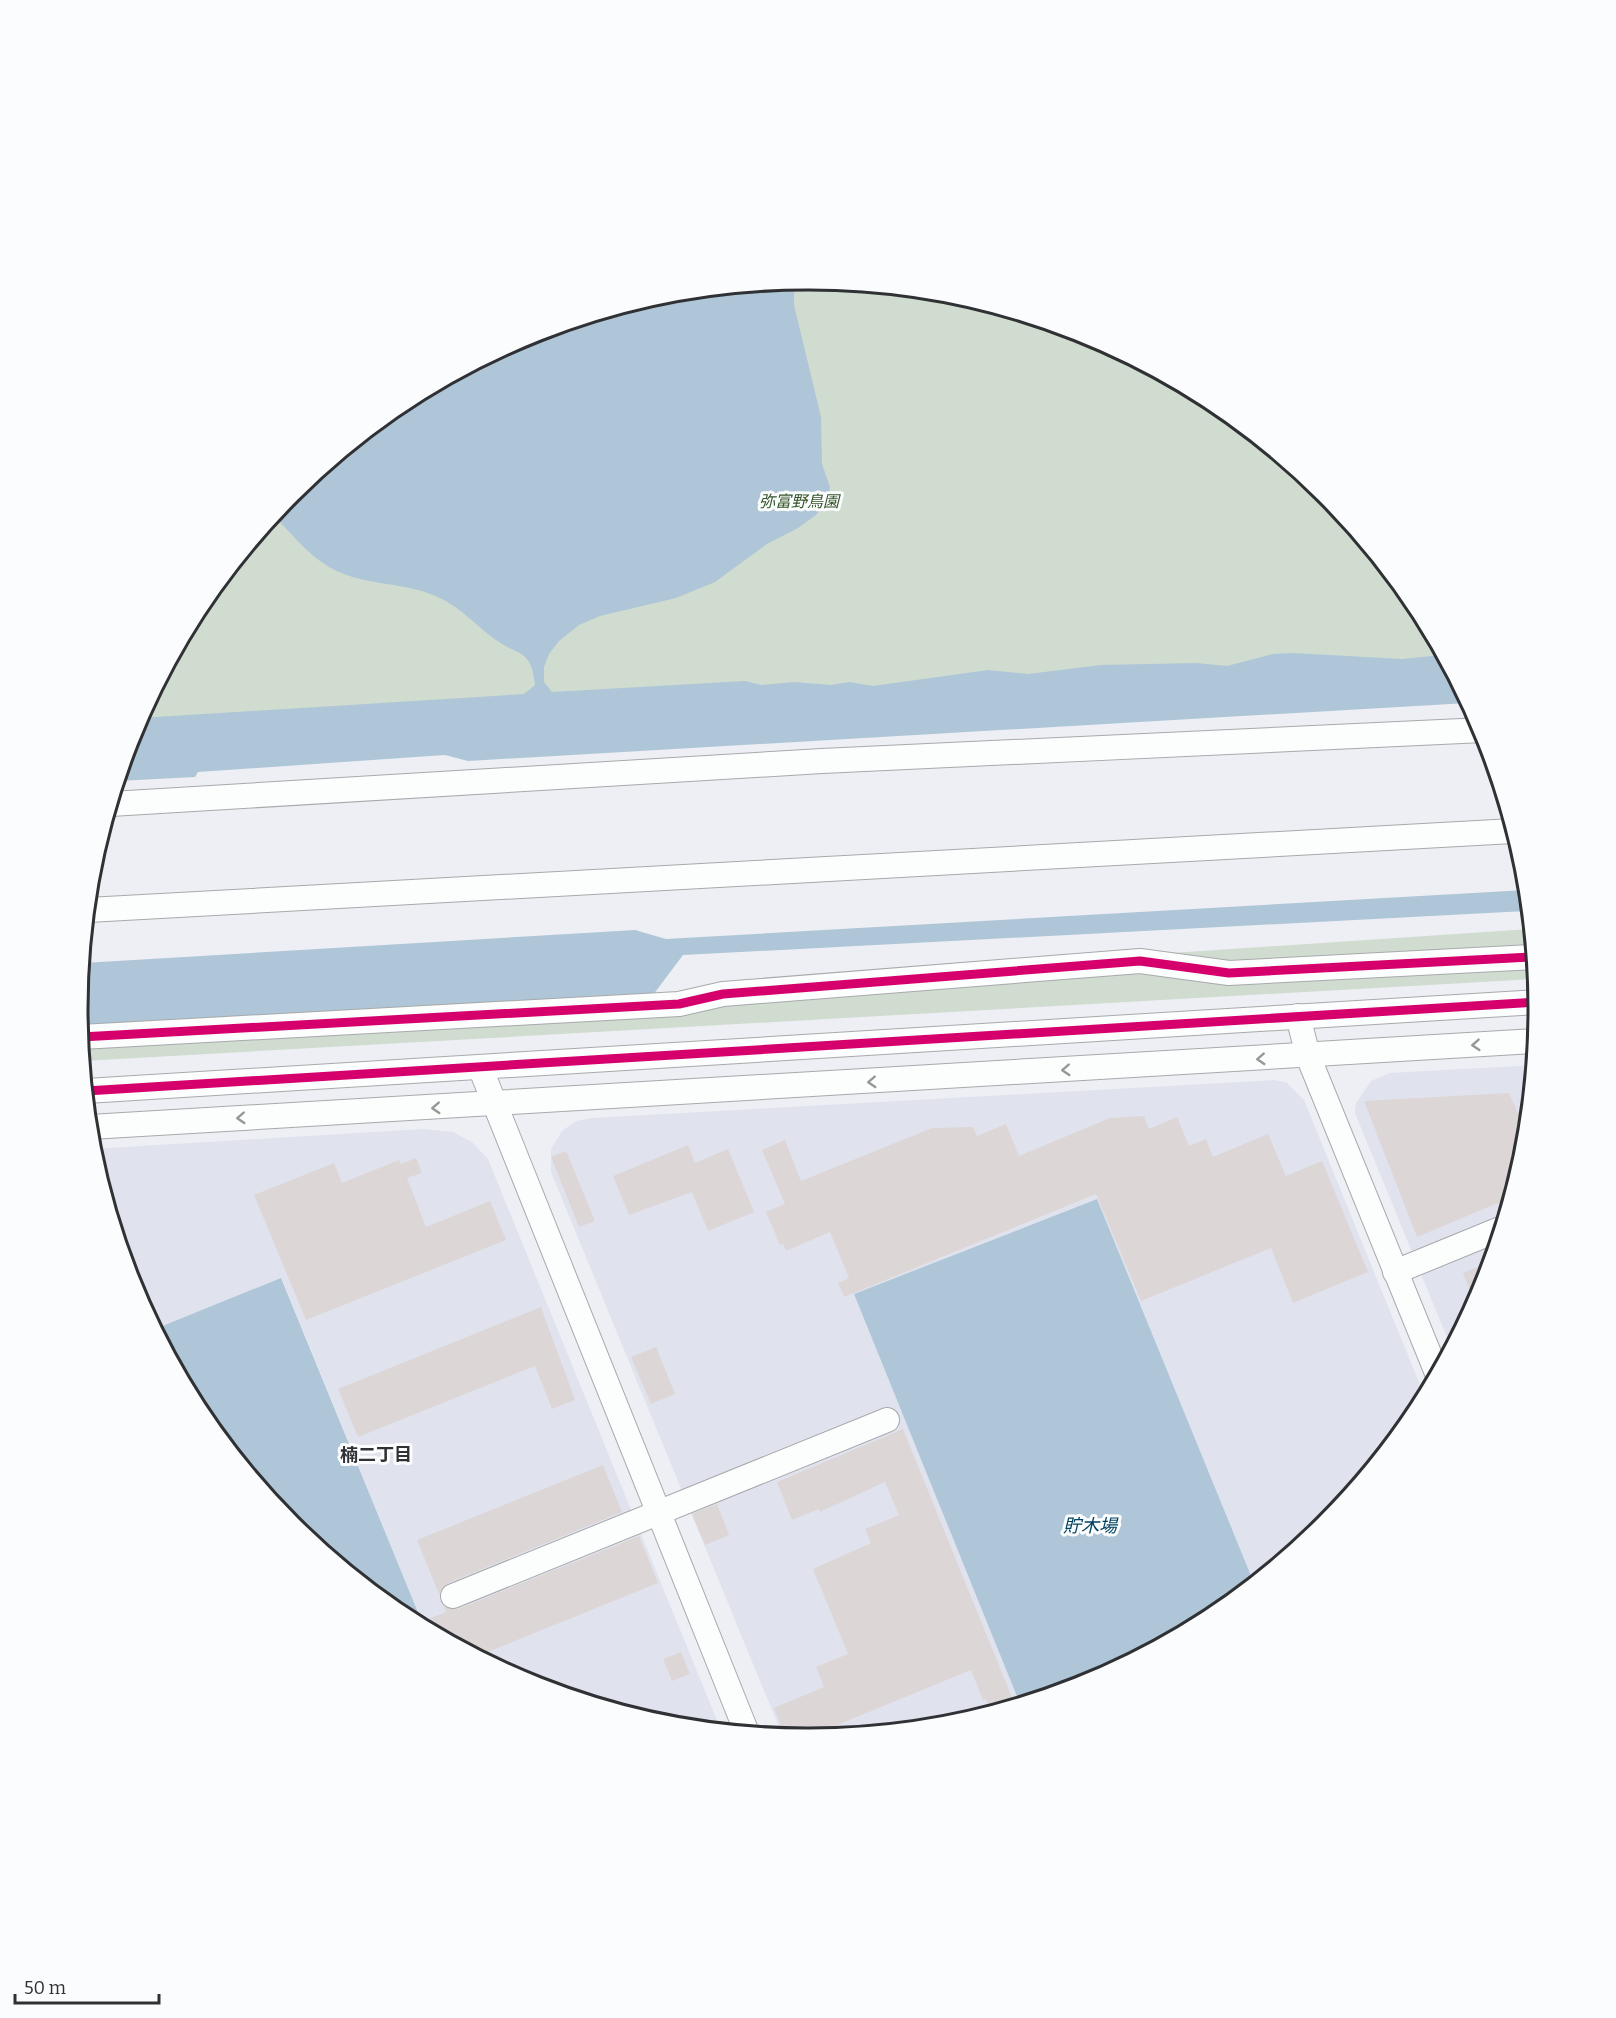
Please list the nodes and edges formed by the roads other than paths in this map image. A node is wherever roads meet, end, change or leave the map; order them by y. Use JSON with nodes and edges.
{"nodes":[{"id":1,"x":1471,"y":731,"type":"edge"},
{"id":2,"x":119,"y":804,"type":"edge"},
{"id":3,"x":1505,"y":831,"type":"edge"},
{"id":4,"x":96,"y":910,"type":"edge"},
{"id":5,"x":1526,"y":957,"type":"edge"},
{"id":6,"x":1528,"y":1003,"type":"edge"},
{"id":7,"x":1298,"y":1016,"type":"junction"},
{"id":8,"x":89,"y":1037,"type":"edge"},
{"id":9,"x":1527,"y":1042,"type":"edge"},
{"id":10,"x":1308,"y":1056,"type":"junction"},
{"id":11,"x":480,"y":1067,"type":"junction"},
{"id":12,"x":94,"y":1091,"type":"edge"},
{"id":13,"x":495,"y":1104,"type":"junction"},
{"id":14,"x":99,"y":1127,"type":"edge"},
{"id":15,"x":1491,"y":1233,"type":"edge"},
{"id":16,"x":1395,"y":1272,"type":"junction"},
{"id":17,"x":1433,"y":1364,"type":"edge"},
{"id":18,"x":886,"y":1420,"type":"dead end"},
{"id":19,"x":658,"y":1513,"type":"junction"},
{"id":20,"x":453,"y":1596,"type":"dead end"},
{"id":21,"x":744,"y":1725,"type":"edge"}],
"edges":[{"from":1,"to":2,"type":"street"},
{"from":3,"to":4,"type":"street"},
{"from":5,"to":8,"type":"street"},
{"from":6,"to":7,"type":"street"},
{"from":7,"to":10,"type":"street"},
{"from":7,"to":11,"type":"street"},
{"from":9,"to":10,"type":"street","one_way":true},
{"from":10,"to":13,"type":"street","one_way":true},
{"from":10,"to":16,"type":"street"},
{"from":11,"to":12,"type":"street"},
{"from":11,"to":13,"type":"street"},
{"from":13,"to":14,"type":"street","one_way":true},
{"from":13,"to":19,"type":"street"},
{"from":15,"to":16,"type":"street"},
{"from":16,"to":17,"type":"street"},
{"from":18,"to":19,"type":"street"},
{"from":19,"to":20,"type":"street"},
{"from":19,"to":21,"type":"street"}]}
